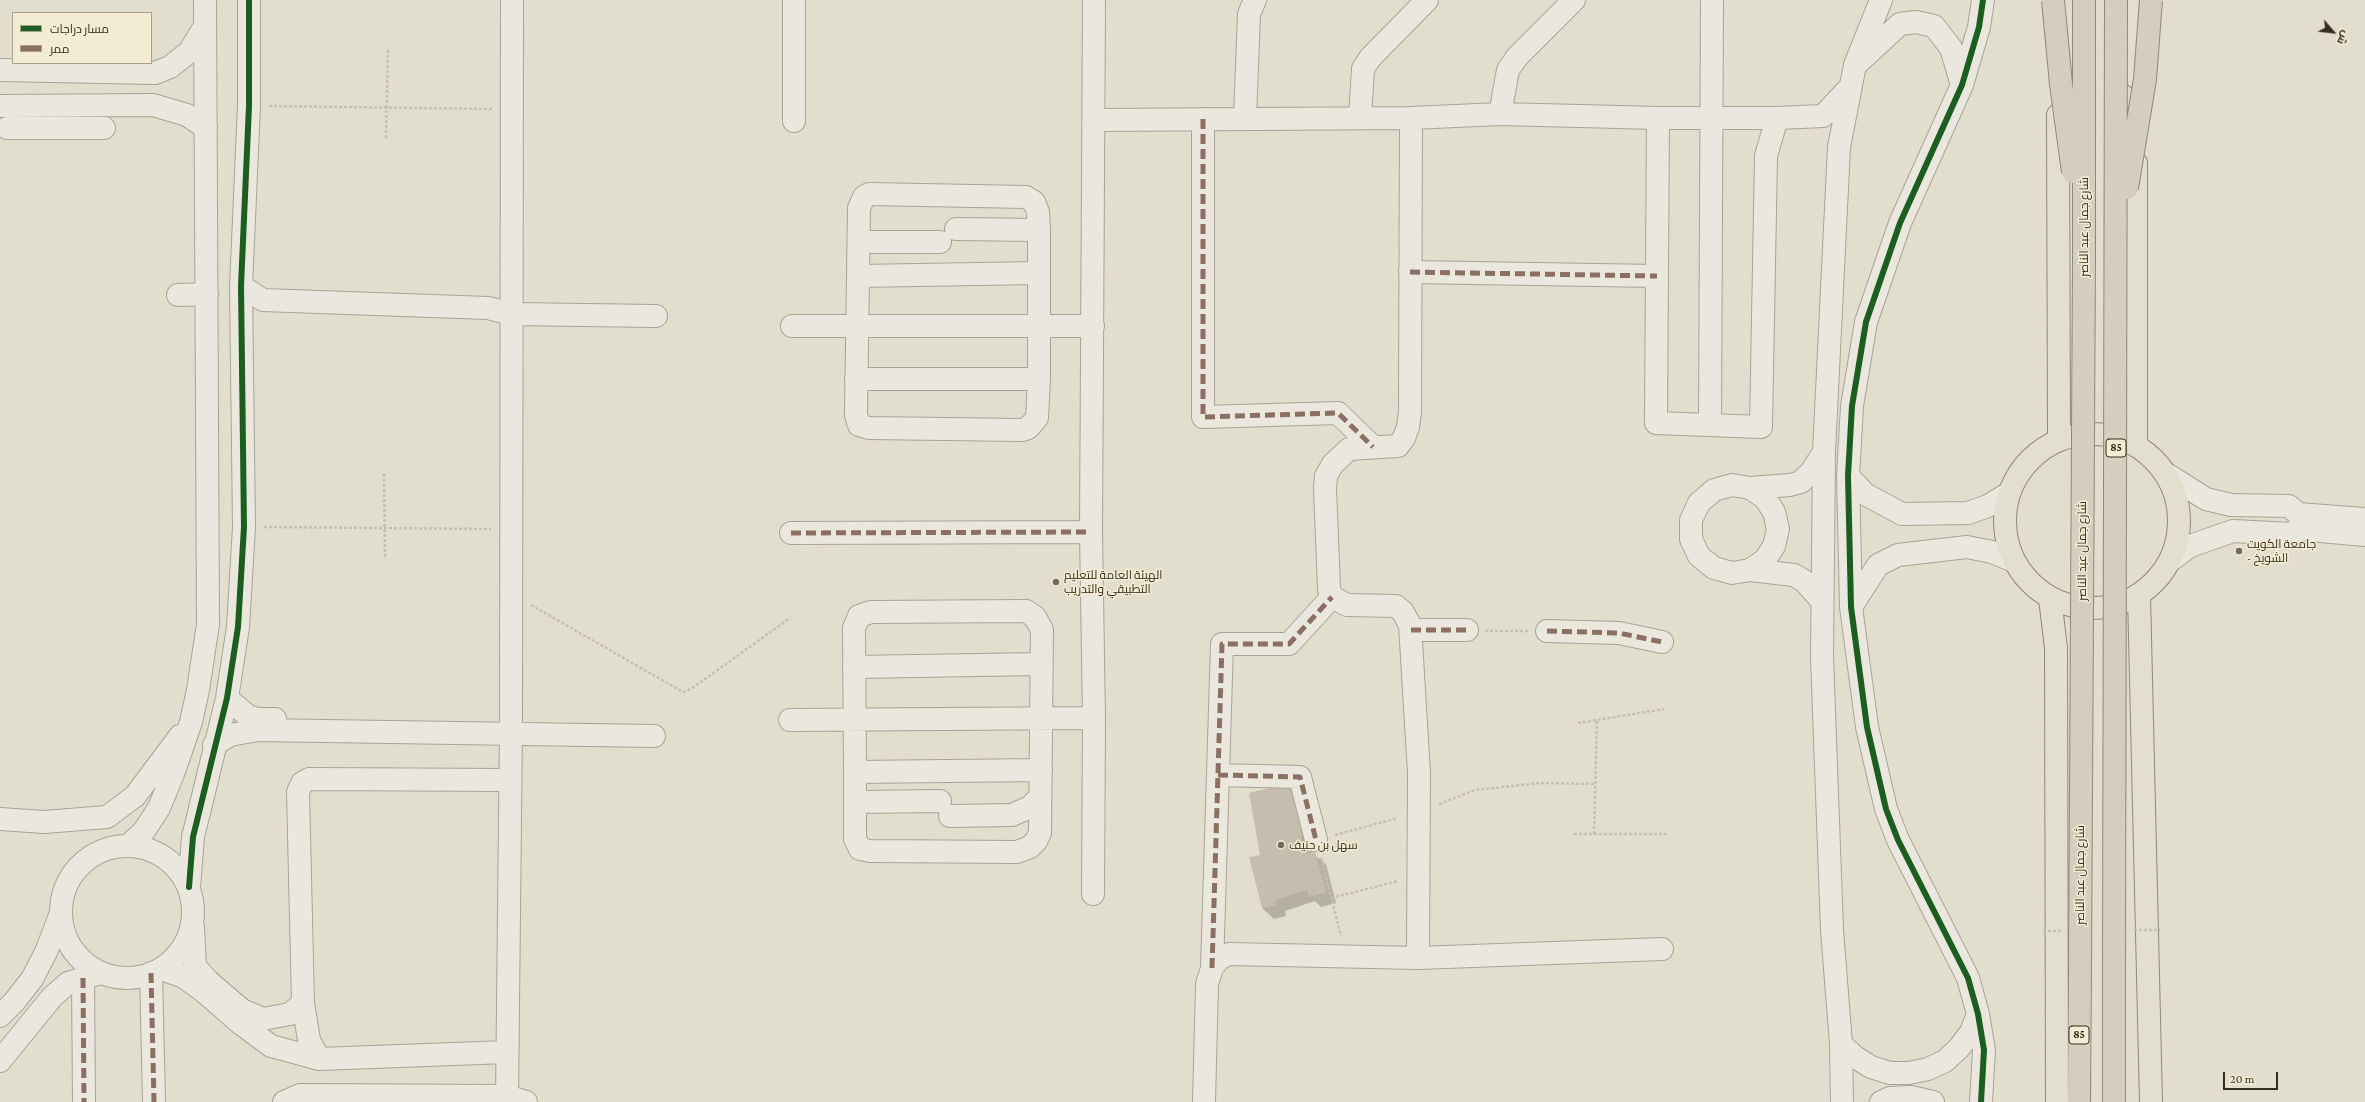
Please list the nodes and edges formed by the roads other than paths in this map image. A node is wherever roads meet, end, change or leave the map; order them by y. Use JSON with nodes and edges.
{"nodes":[{"id":1,"x":205,"y":0,"type":"edge"},
{"id":2,"x":249,"y":0,"type":"edge"},
{"id":3,"x":512,"y":0,"type":"edge"},
{"id":4,"x":794,"y":0,"type":"edge"},
{"id":5,"x":1094,"y":0,"type":"edge"},
{"id":6,"x":1255,"y":0,"type":"edge"},
{"id":7,"x":1427,"y":0,"type":"edge"},
{"id":8,"x":1574,"y":0,"type":"edge"},
{"id":9,"x":1712,"y":0,"type":"edge"},
{"id":10,"x":1881,"y":0,"type":"edge"},
{"id":11,"x":1983,"y":0,"type":"edge"},
{"id":12,"x":2053,"y":0,"type":"edge"},
{"id":13,"x":2058,"y":0,"type":"edge"},
{"id":14,"x":2084,"y":0,"type":"edge"},
{"id":15,"x":2116,"y":0,"type":"edge"},
{"id":16,"x":2136,"y":0,"type":"edge"},
{"id":17,"x":2151,"y":0,"type":"edge"},
{"id":18,"x":205,"y":25,"type":"junction"},
{"id":19,"x":1855,"y":65,"type":"junction"},
{"id":20,"x":0,"y":70,"type":"edge"},
{"id":21,"x":105,"y":71,"type":"junction"},
{"id":22,"x":1962,"y":85,"type":"junction"},
{"id":23,"x":1851,"y":86,"type":"junction"},
{"id":24,"x":5,"y":106,"type":"edge"},
{"id":25,"x":104,"y":106,"type":"junction"},
{"id":26,"x":1500,"y":114,"type":"junction"},
{"id":27,"x":1823,"y":116,"type":"junction"},
{"id":28,"x":1245,"y":118,"type":"junction"},
{"id":29,"x":1360,"y":118,"type":"junction"},
{"id":30,"x":1411,"y":118,"type":"junction"},
{"id":31,"x":1658,"y":118,"type":"junction"},
{"id":32,"x":1777,"y":118,"type":"junction"},
{"id":33,"x":1203,"y":119,"type":"junction"},
{"id":34,"x":1712,"y":119,"type":"junction"},
{"id":35,"x":1094,"y":120,"type":"junction"},
{"id":36,"x":794,"y":122,"type":"dead end"},
{"id":37,"x":104,"y":128,"type":"dead end"},
{"id":38,"x":206,"y":128,"type":"junction"},
{"id":39,"x":4,"y":135,"type":"edge"},
{"id":40,"x":1839,"y":147,"type":"junction"},
{"id":41,"x":1039,"y":230,"type":"junction"},
{"id":42,"x":859,"y":242,"type":"junction"},
{"id":43,"x":2116,"y":254,"type":"junction"},
{"id":44,"x":2084,"y":259,"type":"junction"},
{"id":45,"x":1410,"y":272,"type":"junction"},
{"id":46,"x":1039,"y":273,"type":"junction"},
{"id":47,"x":858,"y":276,"type":"junction"},
{"id":48,"x":1656,"y":276,"type":"junction"},
{"id":49,"x":240,"y":286,"type":"junction"},
{"id":50,"x":207,"y":294,"type":"junction"},
{"id":51,"x":178,"y":295,"type":"dead end"},
{"id":52,"x":512,"y":314,"type":"junction"},
{"id":53,"x":656,"y":316,"type":"dead end"},
{"id":54,"x":857,"y":325,"type":"junction"},
{"id":55,"x":241,"y":326,"type":"junction"},
{"id":56,"x":792,"y":326,"type":"dead end"},
{"id":57,"x":1039,"y":326,"type":"junction"},
{"id":58,"x":1093,"y":326,"type":"junction"},
{"id":59,"x":1039,"y":379,"type":"junction"},
{"id":60,"x":856,"y":380,"type":"junction"},
{"id":61,"x":1710,"y":424,"type":"junction"},
{"id":62,"x":2059,"y":440,"type":"junction"},
{"id":63,"x":2136,"y":444,"type":"junction"},
{"id":64,"x":1373,"y":447,"type":"junction"},
{"id":65,"x":1824,"y":452,"type":"junction"},
{"id":66,"x":2168,"y":475,"type":"junction"},
{"id":67,"x":1848,"y":476,"type":"junction"},
{"id":68,"x":1750,"y":488,"type":"junction"},
{"id":69,"x":2009,"y":493,"type":"junction"},
{"id":70,"x":2365,"y":519,"type":"edge"},
{"id":71,"x":2298,"y":522,"type":"junction"},
{"id":72,"x":1091,"y":532,"type":"junction"},
{"id":73,"x":791,"y":534,"type":"dead end"},
{"id":74,"x":2365,"y":535,"type":"edge"},
{"id":75,"x":209,"y":559,"type":"junction"},
{"id":76,"x":243,"y":560,"type":"junction"},
{"id":77,"x":2014,"y":561,"type":"junction"},
{"id":78,"x":2170,"y":561,"type":"junction"},
{"id":79,"x":1750,"y":570,"type":"junction"},
{"id":80,"x":2139,"y":595,"type":"junction"},
{"id":81,"x":1332,"y":597,"type":"junction"},
{"id":82,"x":2050,"y":598,"type":"junction"},
{"id":83,"x":1821,"y":600,"type":"junction"},
{"id":84,"x":1851,"y":606,"type":"junction"},
{"id":85,"x":208,"y":624,"type":"junction"},
{"id":86,"x":238,"y":627,"type":"junction"},
{"id":87,"x":1411,"y":630,"type":"junction"},
{"id":88,"x":1467,"y":630,"type":"road end"},
{"id":89,"x":1547,"y":631,"type":"road end"},
{"id":90,"x":1662,"y":642,"type":"dead end"},
{"id":91,"x":1041,"y":664,"type":"junction"},
{"id":92,"x":854,"y":667,"type":"junction"},
{"id":93,"x":227,"y":698,"type":"junction"},
{"id":94,"x":1041,"y":718,"type":"junction"},
{"id":95,"x":1094,"y":718,"type":"junction"},
{"id":96,"x":790,"y":720,"type":"dead end"},
{"id":97,"x":854,"y":720,"type":"junction"},
{"id":98,"x":191,"y":722,"type":"junction"},
{"id":99,"x":511,"y":730,"type":"junction"},
{"id":100,"x":654,"y":731,"type":"dead end"},
{"id":101,"x":214,"y":745,"type":"junction"},
{"id":102,"x":1041,"y":770,"type":"junction"},
{"id":103,"x":854,"y":772,"type":"junction"},
{"id":104,"x":1218,"y":775,"type":"junction"},
{"id":105,"x":510,"y":780,"type":"junction"},
{"id":106,"x":1040,"y":797,"type":"junction"},
{"id":107,"x":855,"y":802,"type":"junction"},
{"id":108,"x":0,"y":819,"type":"edge"},
{"id":109,"x":1316,"y":840,"type":"road end"},
{"id":110,"x":128,"y":846,"type":"junction"},
{"id":111,"x":189,"y":887,"type":"junction"},
{"id":112,"x":1093,"y":894,"type":"dead end"},
{"id":113,"x":61,"y":912,"type":"junction"},
{"id":114,"x":193,"y":913,"type":"junction"},
{"id":115,"x":1662,"y":949,"type":"dead end"},
{"id":116,"x":1418,"y":958,"type":"junction"},
{"id":117,"x":1212,"y":968,"type":"junction"},
{"id":118,"x":156,"y":971,"type":"junction"},
{"id":119,"x":92,"y":976,"type":"junction"},
{"id":120,"x":303,"y":1003,"type":"junction"},
{"id":121,"x":1978,"y":1014,"type":"junction"},
{"id":122,"x":0,"y":1016,"type":"edge"},
{"id":123,"x":1842,"y":1044,"type":"junction"},
{"id":124,"x":507,"y":1052,"type":"junction"},
{"id":125,"x":318,"y":1059,"type":"junction"},
{"id":126,"x":0,"y":1061,"type":"edge"},
{"id":127,"x":513,"y":1100,"type":"edge"},
{"id":128,"x":84,"y":1102,"type":"edge"},
{"id":129,"x":154,"y":1102,"type":"edge"},
{"id":130,"x":284,"y":1102,"type":"edge"},
{"id":131,"x":1204,"y":1102,"type":"edge"},
{"id":132,"x":1842,"y":1102,"type":"edge"},
{"id":133,"x":1881,"y":1102,"type":"edge"},
{"id":134,"x":1933,"y":1102,"type":"edge"},
{"id":135,"x":1981,"y":1102,"type":"edge"},
{"id":136,"x":2057,"y":1102,"type":"edge"},
{"id":137,"x":2079,"y":1102,"type":"edge"},
{"id":138,"x":2114,"y":1102,"type":"edge"},
{"id":139,"x":2150,"y":1102,"type":"edge"}],
"edges":[{"from":1,"to":18,"type":"street"},
{"from":2,"to":49,"type":"street"},
{"from":3,"to":52,"type":"street"},
{"from":4,"to":36,"type":"street"},
{"from":5,"to":35,"type":"street"},
{"from":6,"to":28,"type":"street"},
{"from":7,"to":29,"type":"street"},
{"from":8,"to":26,"type":"street"},
{"from":9,"to":34,"type":"street"},
{"from":10,"to":19,"type":"street"},
{"from":11,"to":22,"type":"street"},
{"from":12,"to":44,"type":"highway","bridge":true},
{"from":13,"to":62,"type":"main road"},
{"from":14,"to":44,"type":"highway","name":"شارع جمال عبد الناصر","number":"85","bridge":true},
{"from":15,"to":43,"type":"highway","number":"85","bridge":true},
{"from":16,"to":63,"type":"main road"},
{"from":17,"to":43,"type":"highway","bridge":true},
{"from":18,"to":21,"type":"street"},
{"from":18,"to":38,"type":"street"},
{"from":19,"to":22,"type":"street"},
{"from":19,"to":23,"type":"street"},
{"from":20,"to":21,"type":"street"},
{"from":21,"to":25,"type":"street"},
{"from":22,"to":67,"type":"street"},
{"from":23,"to":27,"type":"street"},
{"from":23,"to":40,"type":"street"},
{"from":24,"to":25,"type":"street"},
{"from":24,"to":39,"type":"street"},
{"from":25,"to":38,"type":"street"},
{"from":26,"to":30,"type":"street"},
{"from":26,"to":31,"type":"street"},
{"from":27,"to":32,"type":"street"},
{"from":27,"to":40,"type":"street"},
{"from":28,"to":29,"type":"street"},
{"from":28,"to":33,"type":"street"},
{"from":29,"to":30,"type":"street"},
{"from":30,"to":45,"type":"street"},
{"from":31,"to":34,"type":"street"},
{"from":31,"to":48,"type":"street"},
{"from":32,"to":34,"type":"street"},
{"from":32,"to":61,"type":"street"},
{"from":33,"to":35,"type":"street"},
{"from":33,"to":64,"type":"street"},
{"from":34,"to":61,"type":"street"},
{"from":35,"to":58,"type":"street"},
{"from":37,"to":39,"type":"street"},
{"from":38,"to":50,"type":"street"},
{"from":40,"to":65,"type":"street"},
{"from":41,"to":42,"type":"street"},
{"from":41,"to":42,"type":"street"},
{"from":41,"to":46,"type":"street"},
{"from":42,"to":47,"type":"street"},
{"from":43,"to":138,"type":"highway","number":"85","bridge":true},
{"from":44,"to":137,"type":"highway","name":"شارع جمال عبد الناصر","number":"85","bridge":true},
{"from":45,"to":48,"type":"street"},
{"from":45,"to":64,"type":"street"},
{"from":46,"to":47,"type":"street"},
{"from":46,"to":57,"type":"street"},
{"from":47,"to":54,"type":"street"},
{"from":48,"to":61,"type":"street"},
{"from":49,"to":52,"type":"street"},
{"from":49,"to":55,"type":"street"},
{"from":50,"to":51,"type":"street"},
{"from":50,"to":75,"type":"street"},
{"from":52,"to":53,"type":"street"},
{"from":52,"to":55,"type":"street"},
{"from":52,"to":99,"type":"street"},
{"from":54,"to":56,"type":"street"},
{"from":54,"to":57,"type":"street"},
{"from":54,"to":60,"type":"street"},
{"from":55,"to":76,"type":"street"},
{"from":57,"to":58,"type":"street"},
{"from":57,"to":59,"type":"street"},
{"from":58,"to":72,"type":"street"},
{"from":59,"to":60,"type":"street"},
{"from":59,"to":60,"type":"street"},
{"from":62,"to":63,"type":"main road"},
{"from":62,"to":69,"type":"main road"},
{"from":63,"to":66,"type":"main road"},
{"from":64,"to":81,"type":"street"},
{"from":65,"to":68,"type":"street"},
{"from":65,"to":83,"type":"street"},
{"from":66,"to":71,"type":"street"},
{"from":66,"to":78,"type":"main road"},
{"from":67,"to":69,"type":"street"},
{"from":67,"to":84,"type":"street"},
{"from":68,"to":79,"type":"street"},
{"from":68,"to":79,"type":"street"},
{"from":69,"to":77,"type":"main road"},
{"from":70,"to":71,"type":"street"},
{"from":71,"to":74,"type":"street"},
{"from":71,"to":78,"type":"street"},
{"from":72,"to":73,"type":"street"},
{"from":72,"to":95,"type":"street"},
{"from":75,"to":76,"type":"street"},
{"from":75,"to":85,"type":"street"},
{"from":76,"to":86,"type":"street"},
{"from":77,"to":82,"type":"main road"},
{"from":77,"to":84,"type":"street"},
{"from":78,"to":80,"type":"main road"},
{"from":79,"to":83,"type":"street"},
{"from":80,"to":82,"type":"main road"},
{"from":80,"to":139,"type":"main road"},
{"from":81,"to":87,"type":"street"},
{"from":81,"to":104,"type":"street"},
{"from":82,"to":136,"type":"main road"},
{"from":83,"to":123,"type":"street"},
{"from":84,"to":121,"type":"street"},
{"from":85,"to":86,"type":"street"},
{"from":85,"to":98,"type":"street"},
{"from":86,"to":93,"type":"street"},
{"from":87,"to":88,"type":"street"},
{"from":87,"to":116,"type":"street"},
{"from":89,"to":90,"type":"street"},
{"from":91,"to":92,"type":"street"},
{"from":91,"to":92,"type":"street"},
{"from":91,"to":94,"type":"street"},
{"from":92,"to":97,"type":"street"},
{"from":93,"to":99,"type":"street"},
{"from":93,"to":101,"type":"street"},
{"from":94,"to":95,"type":"street"},
{"from":94,"to":97,"type":"street"},
{"from":94,"to":102,"type":"street"},
{"from":95,"to":112,"type":"street"},
{"from":96,"to":97,"type":"street"},
{"from":97,"to":103,"type":"street"},
{"from":98,"to":108,"type":"street"},
{"from":98,"to":110,"type":"street"},
{"from":99,"to":100,"type":"street"},
{"from":99,"to":101,"type":"street"},
{"from":99,"to":105,"type":"street"},
{"from":101,"to":111,"type":"street"},
{"from":102,"to":103,"type":"street"},
{"from":102,"to":106,"type":"street"},
{"from":103,"to":107,"type":"street"},
{"from":104,"to":109,"type":"street"},
{"from":104,"to":117,"type":"street"},
{"from":105,"to":120,"type":"street"},
{"from":105,"to":124,"type":"street"},
{"from":106,"to":107,"type":"street"},
{"from":106,"to":107,"type":"street"},
{"from":110,"to":111,"type":"street"},
{"from":110,"to":113,"type":"street"},
{"from":111,"to":114,"type":"street"},
{"from":113,"to":119,"type":"street"},
{"from":113,"to":122,"type":"street"},
{"from":114,"to":118,"type":"street"},
{"from":114,"to":120,"type":"street"},
{"from":115,"to":116,"type":"street"},
{"from":116,"to":117,"type":"street"},
{"from":117,"to":131,"type":"street"},
{"from":118,"to":119,"type":"street"},
{"from":118,"to":125,"type":"street"},
{"from":118,"to":129,"type":"street"},
{"from":119,"to":126,"type":"street"},
{"from":119,"to":128,"type":"street"},
{"from":120,"to":125,"type":"street"},
{"from":121,"to":123,"type":"street"},
{"from":121,"to":135,"type":"street"},
{"from":123,"to":132,"type":"street"},
{"from":124,"to":125,"type":"street"},
{"from":124,"to":127,"type":"street"},
{"from":127,"to":130,"type":"street"},
{"from":133,"to":134,"type":"street"}]}
